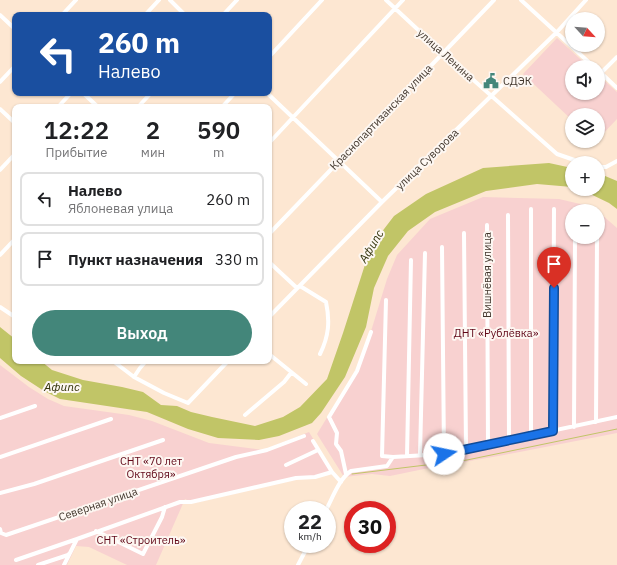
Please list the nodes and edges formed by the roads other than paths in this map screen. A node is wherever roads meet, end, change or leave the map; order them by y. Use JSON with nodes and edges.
{"nodes":[{"id":1,"x":76,"y":0,"type":"edge"},
{"id":2,"x":159,"y":0,"type":"edge"},
{"id":3,"x":170,"y":0,"type":"edge"},
{"id":4,"x":237,"y":0,"type":"edge"},
{"id":5,"x":322,"y":0,"type":"edge"},
{"id":6,"x":386,"y":0,"type":"edge"},
{"id":7,"x":403,"y":0,"type":"edge"},
{"id":8,"x":494,"y":0,"type":"edge"},
{"id":9,"x":521,"y":0,"type":"edge"},
{"id":10,"x":586,"y":0,"type":"edge"},
{"id":11,"x":395,"y":8,"type":"junction"},
{"id":12,"x":65,"y":12,"type":"edge"},
{"id":13,"x":148,"y":12,"type":"edge"},
{"id":14,"x":182,"y":12,"type":"edge"},
{"id":15,"x":226,"y":12,"type":"edge"},
{"id":16,"x":0,"y":15,"type":"edge"},
{"id":17,"x":12,"y":26,"type":"edge"},
{"id":18,"x":557,"y":32,"type":"junction"},
{"id":19,"x":443,"y":53,"type":"junction"},
{"id":20,"x":272,"y":54,"type":"edge"},
{"id":21,"x":617,"y":57,"type":"edge"},
{"id":22,"x":587,"y":60,"type":"edge"},
{"id":23,"x":605,"y":68,"type":"edge"},
{"id":24,"x":12,"y":69,"type":"edge"},
{"id":25,"x":605,"y":77,"type":"edge"},
{"id":26,"x":0,"y":82,"type":"edge"},
{"id":27,"x":617,"y":88,"type":"edge"},
{"id":28,"x":68,"y":96,"type":"edge"},
{"id":29,"x":87,"y":96,"type":"edge"},
{"id":30,"x":148,"y":96,"type":"edge"},
{"id":31,"x":232,"y":96,"type":"edge"},
{"id":32,"x":270,"y":96,"type":"edge"},
{"id":33,"x":492,"y":96,"type":"junction"},
{"id":34,"x":61,"y":104,"type":"edge"},
{"id":35,"x":95,"y":104,"type":"edge"},
{"id":36,"x":141,"y":104,"type":"edge"},
{"id":37,"x":225,"y":104,"type":"edge"},
{"id":38,"x":0,"y":109,"type":"edge"},
{"id":39,"x":293,"y":118,"type":"junction"},
{"id":40,"x":12,"y":120,"type":"edge"},
{"id":41,"x":272,"y":140,"type":"edge"},
{"id":42,"x":12,"y":157,"type":"edge"},
{"id":43,"x":565,"y":157,"type":"edge"},
{"id":44,"x":339,"y":161,"type":"junction"},
{"id":45,"x":617,"y":161,"type":"edge"},
{"id":46,"x":605,"y":167,"type":"edge"},
{"id":47,"x":0,"y":170,"type":"edge"},
{"id":48,"x":382,"y":202,"type":"junction"},
{"id":49,"x":554,"y":209,"type":"dead end"},
{"id":50,"x":531,"y":210,"type":"dead end"},
{"id":51,"x":508,"y":215,"type":"dead end"},
{"id":52,"x":487,"y":225,"type":"dead end"},
{"id":53,"x":272,"y":231,"type":"edge"},
{"id":54,"x":464,"y":234,"type":"dead end"},
{"id":55,"x":12,"y":242,"type":"edge"},
{"id":56,"x":575,"y":244,"type":"edge"},
{"id":57,"x":597,"y":244,"type":"edge"},
{"id":58,"x":442,"y":248,"type":"dead end"},
{"id":59,"x":425,"y":253,"type":"dead end"},
{"id":60,"x":0,"y":255,"type":"edge"},
{"id":61,"x":411,"y":260,"type":"dead end"},
{"id":62,"x":272,"y":265,"type":"edge"},
{"id":63,"x":298,"y":287,"type":"junction"},
{"id":64,"x":386,"y":300,"type":"dead end"},
{"id":65,"x":0,"y":307,"type":"edge"},
{"id":66,"x":272,"y":314,"type":"edge"},
{"id":67,"x":12,"y":315,"type":"edge"},
{"id":68,"x":371,"y":332,"type":"dead end"},
{"id":69,"x":320,"y":354,"type":"dead end"},
{"id":70,"x":272,"y":357,"type":"edge"},
{"id":71,"x":117,"y":364,"type":"edge"},
{"id":72,"x":143,"y":364,"type":"edge"},
{"id":73,"x":225,"y":364,"type":"edge"},
{"id":74,"x":291,"y":373,"type":"junction"},
{"id":75,"x":134,"y":377,"type":"junction"},
{"id":76,"x":306,"y":384,"type":"dead end"},
{"id":77,"x":36,"y":406,"type":"dead end"},
{"id":78,"x":245,"y":415,"type":"dead end"},
{"id":79,"x":617,"y":417,"type":"edge"},
{"id":80,"x":0,"y":418,"type":"edge"},
{"id":81,"x":112,"y":419,"type":"dead end"},
{"id":82,"x":596,"y":422,"type":"junction"},
{"id":83,"x":574,"y":427,"type":"junction"},
{"id":84,"x":553,"y":431,"type":"junction"},
{"id":85,"x":304,"y":436,"type":"dead end"},
{"id":86,"x":531,"y":436,"type":"junction"},
{"id":87,"x":163,"y":440,"type":"dead end"},
{"id":88,"x":509,"y":440,"type":"junction"},
{"id":89,"x":313,"y":441,"type":"dead end"},
{"id":90,"x":488,"y":445,"type":"junction"},
{"id":91,"x":466,"y":449,"type":"junction"},
{"id":92,"x":318,"y":450,"type":"junction"},
{"id":93,"x":444,"y":454,"type":"junction"},
{"id":94,"x":420,"y":455,"type":"junction"},
{"id":95,"x":407,"y":456,"type":"junction"},
{"id":96,"x":0,"y":457,"type":"edge"},
{"id":97,"x":393,"y":457,"type":"junction"},
{"id":98,"x":286,"y":466,"type":"dead end"},
{"id":99,"x":332,"y":472,"type":"junction"},
{"id":100,"x":346,"y":474,"type":"junction"},
{"id":101,"x":341,"y":482,"type":"junction"},
{"id":102,"x":0,"y":493,"type":"edge"},
{"id":103,"x":331,"y":501,"type":"edge"},
{"id":104,"x":165,"y":507,"type":"junction"},
{"id":105,"x":0,"y":529,"type":"edge"},
{"id":106,"x":96,"y":531,"type":"junction"},
{"id":107,"x":77,"y":539,"type":"junction"},
{"id":108,"x":70,"y":553,"type":"junction"},
{"id":109,"x":304,"y":553,"type":"edge"},
{"id":110,"x":16,"y":560,"type":"dead end"},
{"id":111,"x":38,"y":565,"type":"edge"},
{"id":112,"x":64,"y":565,"type":"edge"},
{"id":113,"x":298,"y":565,"type":"edge"}],
"edges":[{"from":1,"to":12,"type":"street"},
{"from":2,"to":13,"type":"street"},
{"from":3,"to":14,"type":"street"},
{"from":4,"to":15,"type":"street"},
{"from":5,"to":20,"type":"street"},
{"from":6,"to":11,"type":"street","name":"улица Ленина"},
{"from":7,"to":11,"type":"street"},
{"from":8,"to":19,"type":"street","name":"Краснопартизанская улица"},
{"from":9,"to":18,"type":"street"},
{"from":10,"to":18,"type":"street","name":"улица Суворова"},
{"from":11,"to":19,"type":"street","name":"улица Ленина"},
{"from":11,"to":39,"type":"street"},
{"from":16,"to":17,"type":"street"},
{"from":18,"to":22,"type":"street"},
{"from":18,"to":33,"type":"street","name":"улица Суворова"},
{"from":19,"to":33,"type":"street","name":"улица Ленина"},
{"from":19,"to":44,"type":"street","name":"Краснопартизанская улица"},
{"from":21,"to":23,"type":"street"},
{"from":24,"to":26,"type":"street"},
{"from":25,"to":27,"type":"street"},
{"from":28,"to":34,"type":"street"},
{"from":29,"to":35,"type":"street"},
{"from":30,"to":36,"type":"street"},
{"from":31,"to":37,"type":"street"},
{"from":32,"to":39,"type":"street"},
{"from":33,"to":43,"type":"street","name":"улица Ленина"},
{"from":33,"to":48,"type":"street","name":"улица Суворова"},
{"from":38,"to":40,"type":"street"},
{"from":39,"to":41,"type":"street"},
{"from":39,"to":44,"type":"street"},
{"from":42,"to":47,"type":"street"},
{"from":44,"to":48,"type":"street"},
{"from":44,"to":53,"type":"street","name":"Краснопартизанская улица"},
{"from":45,"to":46,"type":"street"},
{"from":48,"to":63,"type":"street","name":"улица Суворова"},
{"from":49,"to":84,"type":"street"},
{"from":50,"to":86,"type":"street"},
{"from":51,"to":88,"type":"street"},
{"from":52,"to":90,"type":"street","name":"Вишнёвая улица"},
{"from":54,"to":91,"type":"street"},
{"from":55,"to":60,"type":"street"},
{"from":56,"to":83,"type":"street"},
{"from":57,"to":82,"type":"street"},
{"from":58,"to":93,"type":"street"},
{"from":59,"to":94,"type":"street"},
{"from":61,"to":95,"type":"street"},
{"from":62,"to":63,"type":"street"},
{"from":63,"to":66,"type":"street","name":"улица Суворова"},
{"from":63,"to":69,"type":"street"},
{"from":64,"to":97,"type":"street"},
{"from":65,"to":67,"type":"street"},
{"from":68,"to":100,"type":"street"},
{"from":70,"to":74,"type":"street"},
{"from":71,"to":75,"type":"street"},
{"from":72,"to":75,"type":"street"},
{"from":73,"to":75,"type":"street"},
{"from":74,"to":76,"type":"street"},
{"from":74,"to":78,"type":"street"},
{"from":77,"to":80,"type":"street"},
{"from":79,"to":82,"type":"street"},
{"from":81,"to":96,"type":"street"},
{"from":82,"to":83,"type":"street"},
{"from":83,"to":84,"type":"street"},
{"from":84,"to":86,"type":"street"},
{"from":85,"to":105,"type":"street","name":"Северная улица"},
{"from":86,"to":88,"type":"street"},
{"from":87,"to":102,"type":"street"},
{"from":88,"to":90,"type":"street"},
{"from":89,"to":92,"type":"street"},
{"from":90,"to":91,"type":"street"},
{"from":91,"to":93,"type":"street"},
{"from":92,"to":98,"type":"street"},
{"from":92,"to":99,"type":"street"},
{"from":93,"to":94,"type":"street"},
{"from":94,"to":95,"type":"street"},
{"from":95,"to":97,"type":"street"},
{"from":97,"to":100,"type":"street"},
{"from":99,"to":101,"type":"street"},
{"from":99,"to":104,"type":"street"},
{"from":100,"to":101,"type":"street"},
{"from":101,"to":103,"type":"street"},
{"from":104,"to":106,"type":"street"},
{"from":104,"to":106,"type":"street"},
{"from":106,"to":107,"type":"street"},
{"from":107,"to":108,"type":"street"},
{"from":107,"to":110,"type":"street"},
{"from":108,"to":111,"type":"street"},
{"from":108,"to":112,"type":"street"},
{"from":109,"to":113,"type":"street"}]}
